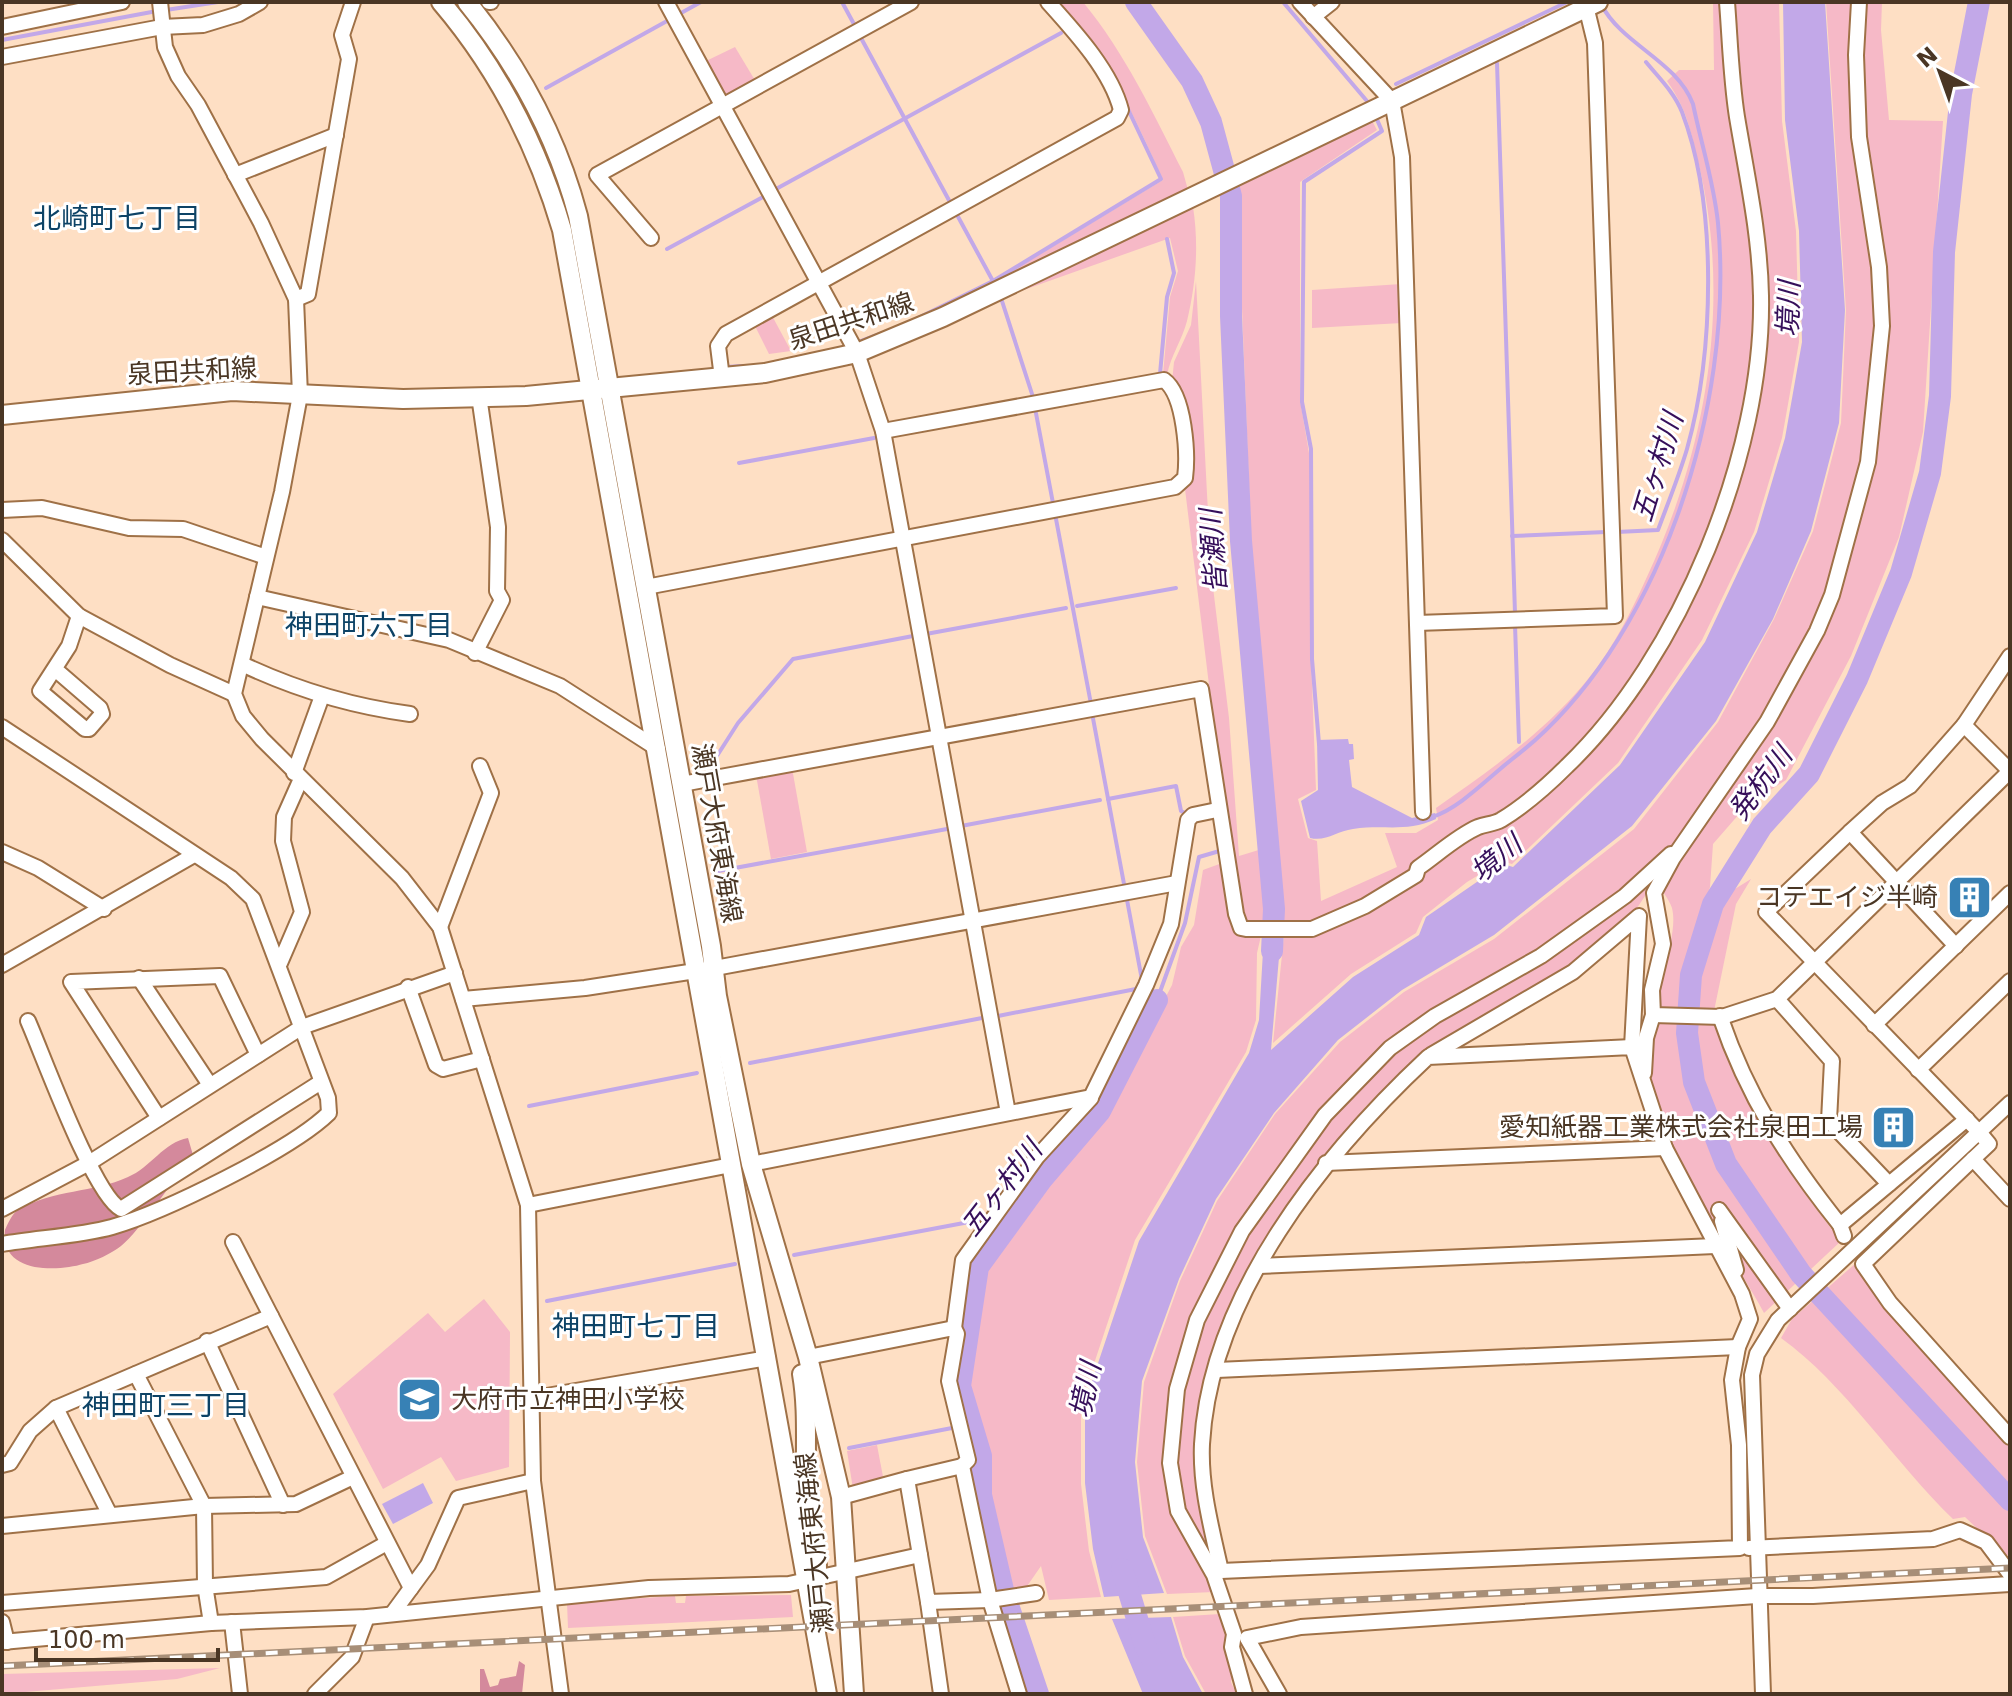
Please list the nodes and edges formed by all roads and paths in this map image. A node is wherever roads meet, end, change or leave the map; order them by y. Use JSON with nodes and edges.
{"nodes":[{"id":1,"x":122,"y":2,"type":"edge"},
{"id":2,"x":160,"y":2,"type":"edge"},
{"id":3,"x":260,"y":2,"type":"edge"},
{"id":4,"x":353,"y":2,"type":"edge"},
{"id":5,"x":441,"y":2,"type":"edge"},
{"id":6,"x":467,"y":2,"type":"edge"},
{"id":7,"x":666,"y":2,"type":"edge"},
{"id":8,"x":911,"y":2,"type":"edge"},
{"id":9,"x":1048,"y":2,"type":"edge"},
{"id":10,"x":1300,"y":2,"type":"edge"},
{"id":11,"x":1332,"y":2,"type":"edge"},
{"id":12,"x":1727,"y":2,"type":"edge"},
{"id":13,"x":1859,"y":2,"type":"edge"},
{"id":14,"x":1591,"y":4,"type":"edge"},
{"id":15,"x":1313,"y":17,"type":"junction"},
{"id":16,"x":162,"y":24,"type":"junction"},
{"id":17,"x":2,"y":27,"type":"edge"},
{"id":18,"x":2,"y":57,"type":"edge"},
{"id":19,"x":1389,"y":102,"type":"junction"},
{"id":20,"x":721,"y":104,"type":"junction"},
{"id":21,"x":336,"y":135,"type":"junction"},
{"id":22,"x":235,"y":175,"type":"junction"},
{"id":23,"x":651,"y":238,"type":"dead end"},
{"id":24,"x":819,"y":280,"type":"junction"},
{"id":25,"x":296,"y":299,"type":"junction"},
{"id":26,"x":857,"y":353,"type":"junction"},
{"id":27,"x":722,"y":378,"type":"junction"},
{"id":28,"x":590,"y":388,"type":"junction"},
{"id":29,"x":611,"y":389,"type":"junction"},
{"id":30,"x":300,"y":395,"type":"junction"},
{"id":31,"x":479,"y":396,"type":"junction"},
{"id":32,"x":2,"y":415,"type":"edge"},
{"id":33,"x":883,"y":431,"type":"junction"},
{"id":34,"x":2,"y":510,"type":"edge"},
{"id":35,"x":902,"y":536,"type":"junction"},
{"id":36,"x":2,"y":540,"type":"edge"},
{"id":37,"x":266,"y":557,"type":"junction"},
{"id":38,"x":646,"y":587,"type":"junction"},
{"id":39,"x":257,"y":597,"type":"junction"},
{"id":40,"x":79,"y":616,"type":"junction"},
{"id":41,"x":1417,"y":623,"type":"junction"},
{"id":42,"x":475,"y":653,"type":"junction"},
{"id":43,"x":2010,"y":656,"type":"edge"},
{"id":44,"x":242,"y":664,"type":"junction"},
{"id":45,"x":56,"y":670,"type":"dead end"},
{"id":46,"x":234,"y":694,"type":"junction"},
{"id":47,"x":322,"y":696,"type":"junction"},
{"id":48,"x":410,"y":714,"type":"dead end"},
{"id":49,"x":1964,"y":725,"type":"junction"},
{"id":50,"x":2,"y":727,"type":"edge"},
{"id":51,"x":938,"y":737,"type":"junction"},
{"id":52,"x":658,"y":749,"type":"junction"},
{"id":53,"x":480,"y":766,"type":"dead end"},
{"id":54,"x":2010,"y":771,"type":"edge"},
{"id":55,"x":297,"y":777,"type":"junction"},
{"id":56,"x":682,"y":784,"type":"junction"},
{"id":57,"x":1217,"y":810,"type":"junction"},
{"id":58,"x":1423,"y":812,"type":"dead end"},
{"id":59,"x":1850,"y":832,"type":"junction"},
{"id":60,"x":1683,"y":843,"type":"junction"},
{"id":61,"x":2,"y":852,"type":"edge"},
{"id":62,"x":194,"y":855,"type":"junction"},
{"id":63,"x":1898,"y":882,"type":"junction"},
{"id":64,"x":1177,"y":883,"type":"junction"},
{"id":65,"x":1654,"y":893,"type":"junction"},
{"id":66,"x":2010,"y":893,"type":"edge"},
{"id":67,"x":104,"y":909,"type":"junction"},
{"id":68,"x":1639,"y":916,"type":"junction"},
{"id":69,"x":972,"y":920,"type":"junction"},
{"id":70,"x":440,"y":927,"type":"junction"},
{"id":71,"x":1956,"y":946,"type":"junction"},
{"id":72,"x":280,"y":963,"type":"junction"},
{"id":73,"x":2,"y":965,"type":"edge"},
{"id":74,"x":1814,"y":965,"type":"junction"},
{"id":75,"x":715,"y":968,"type":"junction"},
{"id":76,"x":696,"y":970,"type":"junction"},
{"id":77,"x":455,"y":973,"type":"junction"},
{"id":78,"x":139,"y":978,"type":"junction"},
{"id":79,"x":2010,"y":981,"type":"edge"},
{"id":80,"x":408,"y":987,"type":"junction"},
{"id":81,"x":463,"y":999,"type":"junction"},
{"id":82,"x":1777,"y":999,"type":"junction"},
{"id":83,"x":1654,"y":1015,"type":"junction"},
{"id":84,"x":1720,"y":1016,"type":"junction"},
{"id":85,"x":28,"y":1021,"type":"dead end"},
{"id":86,"x":1874,"y":1025,"type":"junction"},
{"id":87,"x":302,"y":1027,"type":"junction"},
{"id":88,"x":1632,"y":1047,"type":"junction"},
{"id":89,"x":258,"y":1055,"type":"junction"},
{"id":90,"x":1428,"y":1057,"type":"junction"},
{"id":91,"x":482,"y":1059,"type":"junction"},
{"id":92,"x":1918,"y":1070,"type":"junction"},
{"id":93,"x":321,"y":1082,"type":"junction"},
{"id":94,"x":210,"y":1085,"type":"junction"},
{"id":95,"x":1644,"y":1085,"type":"junction"},
{"id":96,"x":1091,"y":1097,"type":"junction"},
{"id":97,"x":2010,"y":1103,"type":"edge"},
{"id":98,"x":1008,"y":1113,"type":"junction"},
{"id":99,"x":159,"y":1118,"type":"junction"},
{"id":100,"x":1967,"y":1119,"type":"junction"},
{"id":101,"x":1979,"y":1132,"type":"junction"},
{"id":102,"x":1665,"y":1148,"type":"junction"},
{"id":103,"x":1973,"y":1159,"type":"junction"},
{"id":104,"x":89,"y":1163,"type":"junction"},
{"id":105,"x":1326,"y":1163,"type":"junction"},
{"id":106,"x":751,"y":1164,"type":"junction"},
{"id":107,"x":731,"y":1165,"type":"junction"},
{"id":108,"x":1889,"y":1184,"type":"junction"},
{"id":109,"x":2010,"y":1199,"type":"edge"},
{"id":110,"x":528,"y":1205,"type":"junction"},
{"id":111,"x":2,"y":1209,"type":"edge"},
{"id":112,"x":233,"y":1242,"type":"dead end"},
{"id":113,"x":2,"y":1244,"type":"edge"},
{"id":114,"x":1715,"y":1246,"type":"junction"},
{"id":115,"x":1259,"y":1266,"type":"junction"},
{"id":116,"x":1742,"y":1294,"type":"junction"},
{"id":117,"x":790,"y":1301,"type":"junction"},
{"id":118,"x":1792,"y":1307,"type":"junction"},
{"id":119,"x":271,"y":1316,"type":"junction"},
{"id":120,"x":954,"y":1328,"type":"junction"},
{"id":121,"x":207,"y":1341,"type":"junction"},
{"id":122,"x":1738,"y":1347,"type":"junction"},
{"id":123,"x":808,"y":1357,"type":"junction"},
{"id":124,"x":768,"y":1358,"type":"junction"},
{"id":125,"x":1217,"y":1370,"type":"junction"},
{"id":126,"x":136,"y":1374,"type":"junction"},
{"id":127,"x":529,"y":1399,"type":"junction"},
{"id":128,"x":56,"y":1408,"type":"junction"},
{"id":129,"x":2010,"y":1437,"type":"edge"},
{"id":130,"x":2,"y":1465,"type":"edge"},
{"id":131,"x":962,"y":1466,"type":"junction"},
{"id":132,"x":353,"y":1477,"type":"junction"},
{"id":133,"x":907,"y":1479,"type":"junction"},
{"id":134,"x":533,"y":1481,"type":"junction"},
{"id":135,"x":841,"y":1497,"type":"junction"},
{"id":136,"x":283,"y":1505,"type":"junction"},
{"id":137,"x":204,"y":1506,"type":"junction"},
{"id":138,"x":110,"y":1515,"type":"junction"},
{"id":139,"x":2,"y":1526,"type":"edge"},
{"id":140,"x":387,"y":1543,"type":"junction"},
{"id":141,"x":1740,"y":1548,"type":"junction"},
{"id":142,"x":1757,"y":1548,"type":"junction"},
{"id":143,"x":920,"y":1555,"type":"junction"},
{"id":144,"x":846,"y":1570,"type":"junction"},
{"id":145,"x":1218,"y":1573,"type":"junction"},
{"id":146,"x":2010,"y":1574,"type":"edge"},
{"id":147,"x":807,"y":1577,"type":"junction"},
{"id":148,"x":2010,"y":1584,"type":"edge"},
{"id":149,"x":205,"y":1585,"type":"junction"},
{"id":150,"x":411,"y":1588,"type":"junction"},
{"id":151,"x":1036,"y":1593,"type":"dead end"},
{"id":152,"x":550,"y":1596,"type":"junction"},
{"id":153,"x":1757,"y":1596,"type":"junction"},
{"id":154,"x":991,"y":1600,"type":"junction"},
{"id":155,"x":928,"y":1602,"type":"junction"},
{"id":156,"x":2,"y":1603,"type":"edge"},
{"id":157,"x":392,"y":1614,"type":"junction"},
{"id":158,"x":367,"y":1617,"type":"junction"},
{"id":159,"x":2,"y":1622,"type":"edge"},
{"id":160,"x":232,"y":1622,"type":"junction"},
{"id":161,"x":211,"y":1623,"type":"junction"},
{"id":162,"x":1241,"y":1636,"type":"junction"},
{"id":163,"x":5,"y":1642,"type":"edge"},
{"id":164,"x":240,"y":1694,"type":"edge"},
{"id":165,"x":315,"y":1694,"type":"edge"},
{"id":166,"x":561,"y":1694,"type":"edge"},
{"id":167,"x":827,"y":1694,"type":"edge"},
{"id":168,"x":854,"y":1694,"type":"edge"},
{"id":169,"x":941,"y":1694,"type":"edge"},
{"id":170,"x":1018,"y":1694,"type":"edge"},
{"id":171,"x":1245,"y":1694,"type":"edge"},
{"id":172,"x":1279,"y":1694,"type":"edge"},
{"id":173,"x":1763,"y":1694,"type":"edge"}],
"edges":[{"from":1,"to":17,"type":"street"},
{"from":2,"to":16,"type":"street"},
{"from":3,"to":16,"type":"street"},
{"from":4,"to":21,"type":"street"},
{"from":5,"to":28,"type":"main road","name":"瀬戸大府東海線"},
{"from":6,"to":29,"type":"main road","name":"瀬戸大府東海線"},
{"from":7,"to":20,"type":"street"},
{"from":8,"to":20,"type":"street"},
{"from":9,"to":24,"type":"street"},
{"from":10,"to":15,"type":"street"},
{"from":11,"to":15,"type":"street"},
{"from":12,"to":57,"type":"street"},
{"from":13,"to":60,"type":"street"},
{"from":14,"to":19,"type":"main road","name":"泉田共和線"},
{"from":14,"to":41,"type":"street"},
{"from":15,"to":19,"type":"street"},
{"from":16,"to":18,"type":"street"},
{"from":16,"to":22,"type":"street"},
{"from":19,"to":26,"type":"main road","name":"泉田共和線"},
{"from":19,"to":41,"type":"street"},
{"from":20,"to":23,"type":"street"},
{"from":20,"to":24,"type":"street"},
{"from":21,"to":22,"type":"street"},
{"from":21,"to":25,"type":"street"},
{"from":22,"to":25,"type":"street"},
{"from":24,"to":26,"type":"street"},
{"from":24,"to":27,"type":"street"},
{"from":25,"to":30,"type":"street"},
{"from":26,"to":27,"type":"main road","name":"泉田共和線"},
{"from":26,"to":33,"type":"street"},
{"from":27,"to":29,"type":"main road","name":"泉田共和線"},
{"from":28,"to":29,"type":"main road","name":"泉田共和線"},
{"from":28,"to":31,"type":"main road","name":"泉田共和線"},
{"from":28,"to":52,"type":"main road","name":"瀬戸大府東海線"},
{"from":29,"to":38,"type":"main road","name":"瀬戸大府東海線"},
{"from":30,"to":31,"type":"main road","name":"泉田共和線"},
{"from":30,"to":32,"type":"main road","name":"泉田共和線"},
{"from":30,"to":37,"type":"street"},
{"from":31,"to":42,"type":"street"},
{"from":33,"to":35,"type":"street"},
{"from":33,"to":35,"type":"street"},
{"from":34,"to":37,"type":"street"},
{"from":35,"to":38,"type":"street"},
{"from":35,"to":51,"type":"street"},
{"from":36,"to":40,"type":"street"},
{"from":37,"to":39,"type":"street"},
{"from":38,"to":56,"type":"main road","name":"瀬戸大府東海線"},
{"from":39,"to":42,"type":"street"},
{"from":39,"to":44,"type":"street"},
{"from":40,"to":45,"type":"street"},
{"from":40,"to":46,"type":"street"},
{"from":41,"to":58,"type":"street"},
{"from":42,"to":52,"type":"street"},
{"from":43,"to":49,"type":"street"},
{"from":44,"to":46,"type":"street"},
{"from":44,"to":47,"type":"street"},
{"from":46,"to":55,"type":"street"},
{"from":47,"to":48,"type":"street"},
{"from":47,"to":55,"type":"street"},
{"from":49,"to":54,"type":"street"},
{"from":49,"to":59,"type":"street"},
{"from":50,"to":62,"type":"street"},
{"from":51,"to":56,"type":"street"},
{"from":51,"to":57,"type":"street"},
{"from":51,"to":69,"type":"street"},
{"from":52,"to":76,"type":"main road","name":"瀬戸大府東海線"},
{"from":53,"to":70,"type":"street"},
{"from":54,"to":63,"type":"street"},
{"from":55,"to":70,"type":"street"},
{"from":55,"to":72,"type":"street"},
{"from":56,"to":75,"type":"main road","name":"瀬戸大府東海線"},
{"from":57,"to":64,"type":"street"},
{"from":59,"to":63,"type":"street"},
{"from":59,"to":74,"type":"street"},
{"from":60,"to":65,"type":"street"},
{"from":60,"to":145,"type":"street"},
{"from":61,"to":67,"type":"street"},
{"from":62,"to":67,"type":"street"},
{"from":62,"to":72,"type":"street"},
{"from":63,"to":71,"type":"street"},
{"from":63,"to":74,"type":"street"},
{"from":64,"to":69,"type":"street"},
{"from":64,"to":96,"type":"street"},
{"from":65,"to":68,"type":"street"},
{"from":65,"to":83,"type":"street"},
{"from":66,"to":71,"type":"street"},
{"from":67,"to":73,"type":"street"},
{"from":68,"to":88,"type":"street"},
{"from":68,"to":90,"type":"street"},
{"from":69,"to":75,"type":"street"},
{"from":69,"to":98,"type":"street"},
{"from":70,"to":77,"type":"street"},
{"from":71,"to":86,"type":"street"},
{"from":72,"to":87,"type":"street"},
{"from":74,"to":82,"type":"street"},
{"from":74,"to":86,"type":"street"},
{"from":75,"to":76,"type":"street"},
{"from":75,"to":106,"type":"main road","name":"瀬戸大府東海線"},
{"from":76,"to":81,"type":"street"},
{"from":76,"to":107,"type":"main road","name":"瀬戸大府東海線"},
{"from":77,"to":80,"type":"street"},
{"from":77,"to":81,"type":"street"},
{"from":78,"to":89,"type":"street"},
{"from":78,"to":94,"type":"street"},
{"from":78,"to":99,"type":"street"},
{"from":79,"to":92,"type":"street"},
{"from":80,"to":87,"type":"street"},
{"from":80,"to":91,"type":"street"},
{"from":81,"to":91,"type":"street"},
{"from":82,"to":84,"type":"street"},
{"from":82,"to":108,"type":"street"},
{"from":83,"to":84,"type":"street"},
{"from":83,"to":95,"type":"street"},
{"from":84,"to":108,"type":"street"},
{"from":85,"to":104,"type":"street"},
{"from":86,"to":92,"type":"street"},
{"from":87,"to":89,"type":"street"},
{"from":87,"to":93,"type":"street"},
{"from":88,"to":90,"type":"street"},
{"from":88,"to":95,"type":"street"},
{"from":89,"to":94,"type":"street"},
{"from":90,"to":105,"type":"street"},
{"from":91,"to":110,"type":"street"},
{"from":92,"to":100,"type":"street"},
{"from":93,"to":104,"type":"street"},
{"from":93,"to":113,"type":"street"},
{"from":94,"to":99,"type":"street"},
{"from":95,"to":102,"type":"street"},
{"from":96,"to":98,"type":"street"},
{"from":96,"to":120,"type":"street"},
{"from":97,"to":101,"type":"street"},
{"from":98,"to":106,"type":"street"},
{"from":99,"to":104,"type":"street"},
{"from":100,"to":101,"type":"street"},
{"from":100,"to":108,"type":"street"},
{"from":101,"to":103,"type":"street"},
{"from":101,"to":118,"type":"street"},
{"from":102,"to":105,"type":"street"},
{"from":102,"to":114,"type":"street"},
{"from":103,"to":109,"type":"street"},
{"from":103,"to":129,"type":"street"},
{"from":104,"to":111,"type":"street"},
{"from":105,"to":115,"type":"street"},
{"from":106,"to":117,"type":"main road","name":"瀬戸大府東海線"},
{"from":107,"to":110,"type":"street"},
{"from":107,"to":124,"type":"main road","name":"瀬戸大府東海線"},
{"from":110,"to":127,"type":"street"},
{"from":112,"to":119,"type":"street"},
{"from":114,"to":115,"type":"street"},
{"from":114,"to":116,"type":"street"},
{"from":115,"to":125,"type":"street"},
{"from":116,"to":118,"type":"street"},
{"from":116,"to":122,"type":"street"},
{"from":117,"to":123,"type":"main road","name":"瀬戸大府東海線"},
{"from":117,"to":147,"type":"main road"},
{"from":118,"to":142,"type":"street"},
{"from":119,"to":121,"type":"street"},
{"from":119,"to":132,"type":"street"},
{"from":120,"to":123,"type":"street"},
{"from":120,"to":131,"type":"street"},
{"from":121,"to":126,"type":"street"},
{"from":121,"to":136,"type":"street"},
{"from":122,"to":125,"type":"street"},
{"from":122,"to":141,"type":"street"},
{"from":123,"to":135,"type":"main road","name":"瀬戸大府東海線"},
{"from":124,"to":127,"type":"street"},
{"from":124,"to":147,"type":"main road","name":"瀬戸大府東海線"},
{"from":125,"to":145,"type":"street"},
{"from":126,"to":128,"type":"street"},
{"from":126,"to":137,"type":"street"},
{"from":127,"to":134,"type":"street"},
{"from":128,"to":130,"type":"street"},
{"from":128,"to":138,"type":"street"},
{"from":131,"to":133,"type":"street"},
{"from":131,"to":154,"type":"street"},
{"from":132,"to":136,"type":"street"},
{"from":132,"to":140,"type":"street"},
{"from":133,"to":135,"type":"street"},
{"from":133,"to":143,"type":"street"},
{"from":134,"to":150,"type":"street"},
{"from":134,"to":152,"type":"street"},
{"from":135,"to":144,"type":"main road","name":"瀬戸大府東海線"},
{"from":136,"to":137,"type":"street"},
{"from":137,"to":138,"type":"street"},
{"from":137,"to":149,"type":"street"},
{"from":138,"to":139,"type":"street"},
{"from":140,"to":149,"type":"street"},
{"from":140,"to":150,"type":"street"},
{"from":141,"to":142,"type":"street"},
{"from":141,"to":145,"type":"street"},
{"from":142,"to":146,"type":"street"},
{"from":142,"to":153,"type":"street"},
{"from":143,"to":144,"type":"street"},
{"from":143,"to":155,"type":"street"},
{"from":144,"to":147,"type":"street"},
{"from":144,"to":168,"type":"main road","name":"瀬戸大府東海線"},
{"from":145,"to":162,"type":"street"},
{"from":147,"to":152,"type":"street"},
{"from":147,"to":167,"type":"main road","name":"瀬戸大府東海線"},
{"from":148,"to":153,"type":"street"},
{"from":149,"to":156,"type":"street"},
{"from":149,"to":161,"type":"street"},
{"from":150,"to":157,"type":"street"},
{"from":151,"to":154,"type":"street"},
{"from":152,"to":157,"type":"street"},
{"from":152,"to":166,"type":"street"},
{"from":153,"to":162,"type":"street"},
{"from":153,"to":173,"type":"street"},
{"from":154,"to":155,"type":"street"},
{"from":154,"to":170,"type":"street"},
{"from":155,"to":169,"type":"street"},
{"from":157,"to":158,"type":"street"},
{"from":158,"to":160,"type":"street"},
{"from":158,"to":165,"type":"street"},
{"from":159,"to":163,"type":"street"},
{"from":160,"to":161,"type":"street"},
{"from":160,"to":164,"type":"street"},
{"from":161,"to":163,"type":"street"},
{"from":162,"to":171,"type":"street"},
{"from":162,"to":172,"type":"street"}]}
